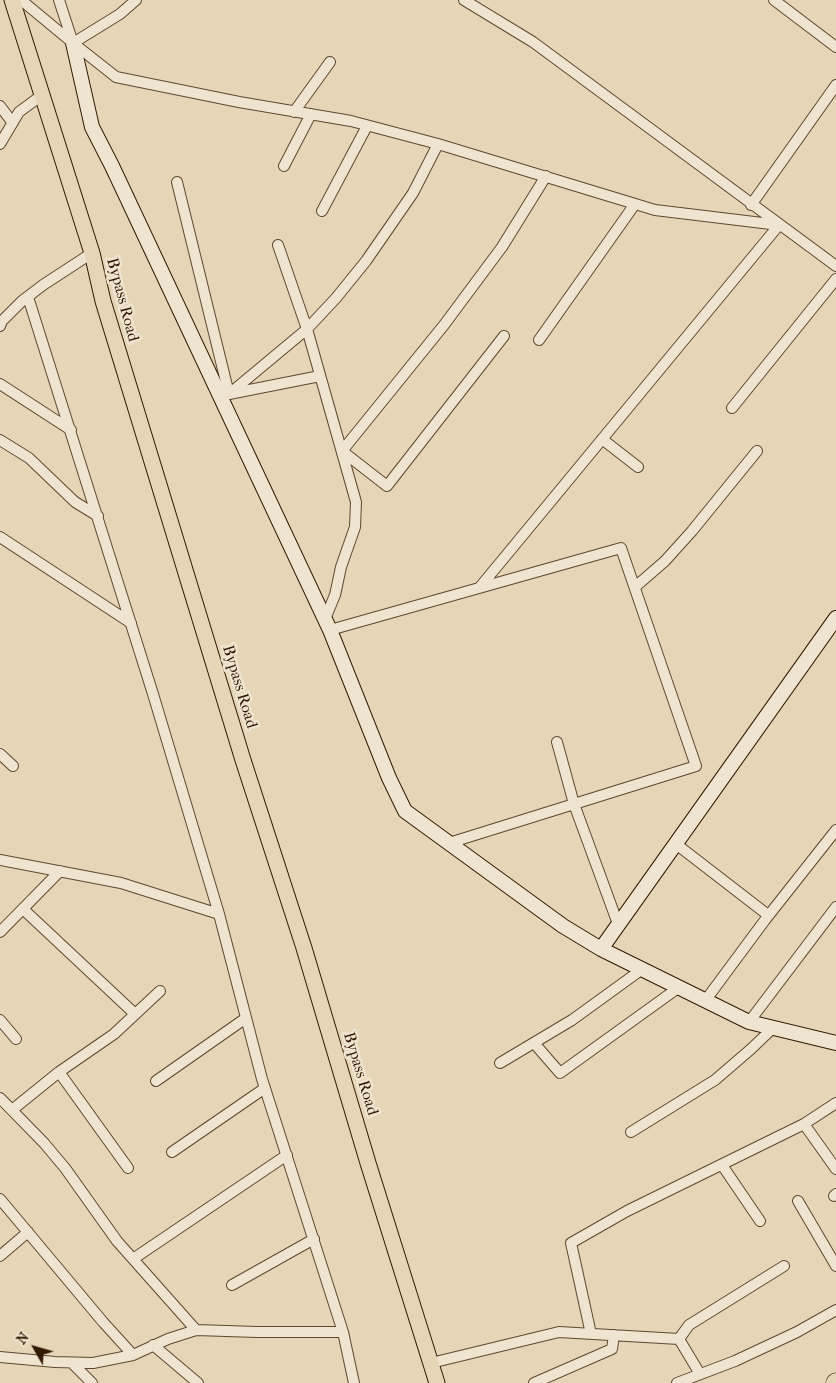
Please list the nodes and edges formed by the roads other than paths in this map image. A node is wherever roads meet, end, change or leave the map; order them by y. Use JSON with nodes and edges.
{"nodes":[{"id":1,"x":12,"y":0,"type":"edge"},
{"id":2,"x":21,"y":0,"type":"edge"},
{"id":3,"x":59,"y":0,"type":"edge"},
{"id":4,"x":136,"y":0,"type":"edge"},
{"id":5,"x":464,"y":0,"type":"edge"},
{"id":6,"x":774,"y":0,"type":"edge"},
{"id":7,"x":73,"y":43,"type":"junction"},
{"id":8,"x":836,"y":47,"type":"edge"},
{"id":9,"x":330,"y":62,"type":"dead end"},
{"id":10,"x":836,"y":85,"type":"edge"},
{"id":11,"x":42,"y":95,"type":"junction"},
{"id":12,"x":0,"y":106,"type":"edge"},
{"id":13,"x":294,"y":112,"type":"junction"},
{"id":14,"x":311,"y":114,"type":"junction"},
{"id":15,"x":12,"y":122,"type":"junction"},
{"id":16,"x":367,"y":126,"type":"junction"},
{"id":17,"x":0,"y":144,"type":"edge"},
{"id":18,"x":438,"y":144,"type":"junction"},
{"id":19,"x":284,"y":166,"type":"dead end"},
{"id":20,"x":546,"y":176,"type":"junction"},
{"id":21,"x":177,"y":182,"type":"dead end"},
{"id":22,"x":635,"y":204,"type":"junction"},
{"id":23,"x":751,"y":205,"type":"junction"},
{"id":24,"x":322,"y":211,"type":"dead end"},
{"id":25,"x":779,"y":225,"type":"junction"},
{"id":26,"x":278,"y":245,"type":"dead end"},
{"id":27,"x":92,"y":253,"type":"junction"},
{"id":28,"x":836,"y":266,"type":"edge"},
{"id":29,"x":836,"y":279,"type":"edge"},
{"id":30,"x":28,"y":296,"type":"junction"},
{"id":31,"x":0,"y":326,"type":"edge"},
{"id":32,"x":307,"y":329,"type":"junction"},
{"id":33,"x":504,"y":336,"type":"dead end"},
{"id":34,"x":538,"y":340,"type":"dead end"},
{"id":35,"x":320,"y":376,"type":"junction"},
{"id":36,"x":0,"y":384,"type":"edge"},
{"id":37,"x":225,"y":395,"type":"junction"},
{"id":38,"x":732,"y":408,"type":"dead end"},
{"id":39,"x":71,"y":430,"type":"junction"},
{"id":40,"x":602,"y":439,"type":"junction"},
{"id":41,"x":0,"y":440,"type":"edge"},
{"id":42,"x":342,"y":451,"type":"junction"},
{"id":43,"x":757,"y":451,"type":"dead end"},
{"id":44,"x":638,"y":466,"type":"dead end"},
{"id":45,"x":98,"y":516,"type":"junction"},
{"id":46,"x":0,"y":537,"type":"edge"},
{"id":47,"x":480,"y":587,"type":"junction"},
{"id":48,"x":635,"y":587,"type":"junction"},
{"id":49,"x":836,"y":618,"type":"edge"},
{"id":50,"x":132,"y":624,"type":"junction"},
{"id":51,"x":328,"y":624,"type":"junction"},
{"id":52,"x":557,"y":742,"type":"dead end"},
{"id":53,"x":0,"y":754,"type":"edge"},
{"id":54,"x":13,"y":766,"type":"dead end"},
{"id":55,"x":574,"y":804,"type":"junction"},
{"id":56,"x":836,"y":830,"type":"edge"},
{"id":57,"x":449,"y":843,"type":"junction"},
{"id":58,"x":676,"y":844,"type":"junction"},
{"id":59,"x":0,"y":860,"type":"edge"},
{"id":60,"x":60,"y":871,"type":"junction"},
{"id":61,"x":836,"y":907,"type":"edge"},
{"id":62,"x":23,"y":909,"type":"junction"},
{"id":63,"x":219,"y":914,"type":"junction"},
{"id":64,"x":768,"y":915,"type":"junction"},
{"id":65,"x":618,"y":924,"type":"junction"},
{"id":66,"x":0,"y":932,"type":"edge"},
{"id":67,"x":601,"y":949,"type":"junction"},
{"id":68,"x":641,"y":970,"type":"junction"},
{"id":69,"x":678,"y":988,"type":"junction"},
{"id":70,"x":160,"y":991,"type":"dead end"},
{"id":71,"x":705,"y":1001,"type":"junction"},
{"id":72,"x":135,"y":1014,"type":"junction"},
{"id":73,"x":246,"y":1018,"type":"junction"},
{"id":74,"x":0,"y":1020,"type":"edge"},
{"id":75,"x":748,"y":1022,"type":"junction"},
{"id":76,"x":773,"y":1028,"type":"junction"},
{"id":77,"x":16,"y":1040,"type":"dead end"},
{"id":78,"x":534,"y":1043,"type":"junction"},
{"id":79,"x":836,"y":1043,"type":"edge"},
{"id":80,"x":500,"y":1063,"type":"dead end"},
{"id":81,"x":59,"y":1072,"type":"junction"},
{"id":82,"x":156,"y":1081,"type":"dead end"},
{"id":83,"x":265,"y":1088,"type":"junction"},
{"id":84,"x":0,"y":1098,"type":"edge"},
{"id":85,"x":836,"y":1102,"type":"edge"},
{"id":86,"x":12,"y":1110,"type":"junction"},
{"id":87,"x":804,"y":1124,"type":"junction"},
{"id":88,"x":630,"y":1132,"type":"dead end"},
{"id":89,"x":172,"y":1152,"type":"dead end"},
{"id":90,"x":287,"y":1155,"type":"junction"},
{"id":91,"x":722,"y":1165,"type":"junction"},
{"id":92,"x":128,"y":1168,"type":"dead end"},
{"id":93,"x":836,"y":1168,"type":"edge"},
{"id":94,"x":0,"y":1199,"type":"edge"},
{"id":95,"x":798,"y":1201,"type":"dead end"},
{"id":96,"x":760,"y":1221,"type":"dead end"},
{"id":97,"x":28,"y":1232,"type":"junction"},
{"id":98,"x":314,"y":1239,"type":"junction"},
{"id":99,"x":0,"y":1256,"type":"edge"},
{"id":100,"x":133,"y":1259,"type":"junction"},
{"id":101,"x":784,"y":1266,"type":"dead end"},
{"id":102,"x":836,"y":1266,"type":"edge"},
{"id":103,"x":232,"y":1285,"type":"dead end"},
{"id":104,"x":836,"y":1310,"type":"edge"},
{"id":105,"x":196,"y":1330,"type":"junction"},
{"id":106,"x":343,"y":1332,"type":"junction"},
{"id":107,"x":591,"y":1334,"type":"junction"},
{"id":108,"x":614,"y":1335,"type":"junction"},
{"id":109,"x":679,"y":1339,"type":"junction"},
{"id":110,"x":153,"y":1346,"type":"junction"},
{"id":111,"x":133,"y":1355,"type":"junction"},
{"id":112,"x":0,"y":1357,"type":"edge"},
{"id":113,"x":72,"y":1363,"type":"junction"},
{"id":114,"x":431,"y":1364,"type":"junction"},
{"id":115,"x":700,"y":1374,"type":"junction"},
{"id":116,"x":92,"y":1383,"type":"edge"},
{"id":117,"x":198,"y":1383,"type":"edge"},
{"id":118,"x":354,"y":1383,"type":"edge"},
{"id":119,"x":437,"y":1383,"type":"edge"},
{"id":120,"x":534,"y":1383,"type":"edge"},
{"id":121,"x":677,"y":1383,"type":"edge"}],
"edges":[{"from":1,"to":11,"type":"main road","name":"Bypass Road"},
{"from":2,"to":7,"type":"street"},
{"from":3,"to":7,"type":"street"},
{"from":4,"to":7,"type":"street"},
{"from":5,"to":23,"type":"street"},
{"from":6,"to":8,"type":"street"},
{"from":7,"to":13,"type":"street"},
{"from":7,"to":37,"type":"street"},
{"from":9,"to":13,"type":"street"},
{"from":10,"to":23,"type":"street"},
{"from":11,"to":15,"type":"street"},
{"from":11,"to":27,"type":"main road","name":"Bypass Road"},
{"from":12,"to":15,"type":"street"},
{"from":13,"to":14,"type":"street"},
{"from":14,"to":16,"type":"street"},
{"from":14,"to":19,"type":"street"},
{"from":15,"to":17,"type":"street"},
{"from":16,"to":18,"type":"street"},
{"from":16,"to":24,"type":"street"},
{"from":18,"to":20,"type":"street"},
{"from":18,"to":32,"type":"street"},
{"from":20,"to":22,"type":"street"},
{"from":20,"to":42,"type":"street"},
{"from":21,"to":37,"type":"street"},
{"from":22,"to":25,"type":"street"},
{"from":22,"to":34,"type":"street"},
{"from":23,"to":25,"type":"street"},
{"from":25,"to":28,"type":"street"},
{"from":25,"to":40,"type":"street"},
{"from":26,"to":32,"type":"street"},
{"from":27,"to":30,"type":"street"},
{"from":27,"to":114,"type":"main road","name":"Bypass Road"},
{"from":29,"to":38,"type":"street"},
{"from":30,"to":31,"type":"street"},
{"from":30,"to":39,"type":"street"},
{"from":32,"to":35,"type":"street"},
{"from":32,"to":37,"type":"street"},
{"from":33,"to":42,"type":"street"},
{"from":35,"to":37,"type":"street"},
{"from":35,"to":42,"type":"street"},
{"from":36,"to":39,"type":"street"},
{"from":37,"to":51,"type":"street"},
{"from":39,"to":45,"type":"street"},
{"from":40,"to":44,"type":"street"},
{"from":40,"to":47,"type":"street"},
{"from":41,"to":45,"type":"street"},
{"from":42,"to":51,"type":"street"},
{"from":43,"to":48,"type":"street"},
{"from":45,"to":50,"type":"street"},
{"from":46,"to":50,"type":"street"},
{"from":47,"to":48,"type":"street"},
{"from":47,"to":51,"type":"street"},
{"from":48,"to":55,"type":"street"},
{"from":49,"to":58,"type":"street"},
{"from":50,"to":63,"type":"street"},
{"from":51,"to":57,"type":"street"},
{"from":52,"to":55,"type":"street"},
{"from":53,"to":54,"type":"street"},
{"from":55,"to":57,"type":"street"},
{"from":55,"to":65,"type":"street"},
{"from":56,"to":64,"type":"street"},
{"from":57,"to":67,"type":"street"},
{"from":58,"to":64,"type":"street"},
{"from":58,"to":65,"type":"street"},
{"from":59,"to":60,"type":"street"},
{"from":60,"to":62,"type":"street"},
{"from":60,"to":63,"type":"street"},
{"from":61,"to":75,"type":"street"},
{"from":62,"to":66,"type":"street"},
{"from":62,"to":72,"type":"street"},
{"from":63,"to":73,"type":"street"},
{"from":64,"to":71,"type":"street"},
{"from":65,"to":67,"type":"street"},
{"from":67,"to":68,"type":"street"},
{"from":68,"to":69,"type":"street"},
{"from":68,"to":78,"type":"street"},
{"from":69,"to":71,"type":"street"},
{"from":69,"to":78,"type":"street"},
{"from":70,"to":72,"type":"street"},
{"from":71,"to":75,"type":"street"},
{"from":72,"to":81,"type":"street"},
{"from":73,"to":82,"type":"street"},
{"from":73,"to":83,"type":"street"},
{"from":74,"to":77,"type":"street"},
{"from":75,"to":76,"type":"street"},
{"from":76,"to":79,"type":"street"},
{"from":76,"to":88,"type":"street"},
{"from":78,"to":80,"type":"street"},
{"from":81,"to":86,"type":"street"},
{"from":81,"to":92,"type":"street"},
{"from":83,"to":89,"type":"street"},
{"from":83,"to":90,"type":"street"},
{"from":84,"to":86,"type":"street"},
{"from":85,"to":87,"type":"street"},
{"from":86,"to":100,"type":"street"},
{"from":87,"to":91,"type":"street"},
{"from":87,"to":93,"type":"street"},
{"from":90,"to":98,"type":"street"},
{"from":90,"to":100,"type":"street"},
{"from":91,"to":96,"type":"street"},
{"from":91,"to":107,"type":"street"},
{"from":94,"to":97,"type":"street"},
{"from":95,"to":102,"type":"street"},
{"from":97,"to":99,"type":"street"},
{"from":97,"to":111,"type":"street"},
{"from":98,"to":103,"type":"street"},
{"from":98,"to":106,"type":"street"},
{"from":100,"to":105,"type":"street"},
{"from":101,"to":109,"type":"street"},
{"from":104,"to":115,"type":"street"},
{"from":105,"to":106,"type":"street"},
{"from":105,"to":110,"type":"street"},
{"from":106,"to":118,"type":"street"},
{"from":107,"to":108,"type":"street"},
{"from":107,"to":114,"type":"street"},
{"from":108,"to":109,"type":"street"},
{"from":108,"to":120,"type":"street"},
{"from":109,"to":115,"type":"street"},
{"from":110,"to":111,"type":"street"},
{"from":110,"to":117,"type":"street"},
{"from":111,"to":113,"type":"street"},
{"from":112,"to":113,"type":"street"},
{"from":113,"to":116,"type":"street"},
{"from":114,"to":119,"type":"main road","name":"Bypass Road"},
{"from":115,"to":121,"type":"street"}]}
